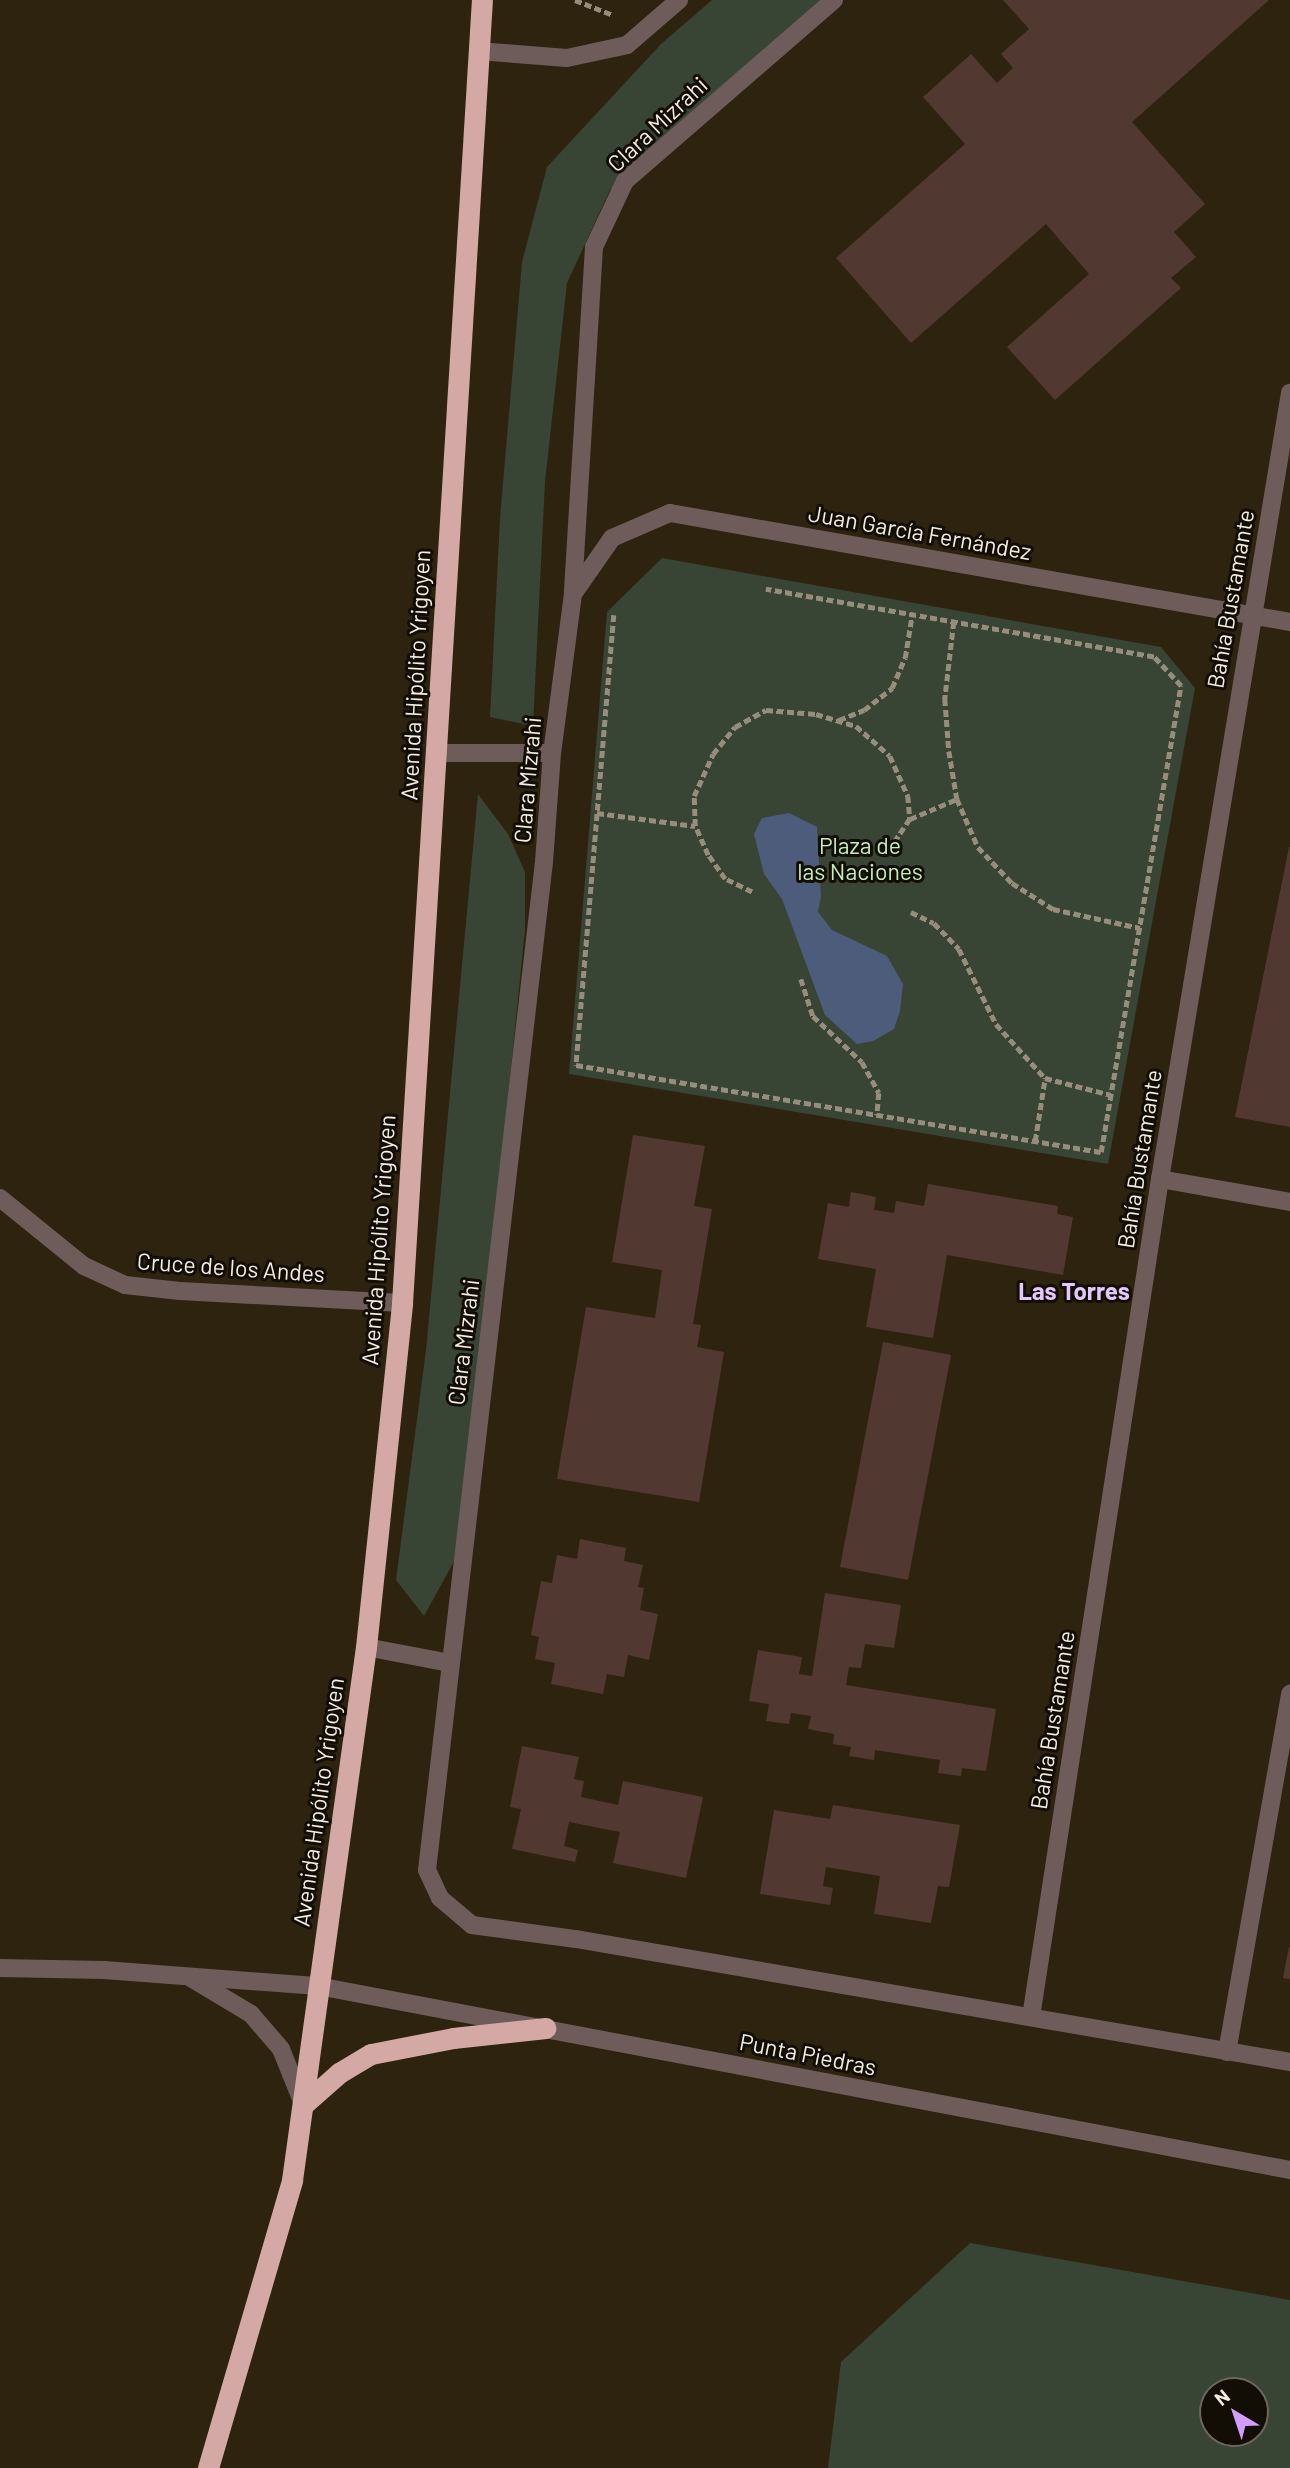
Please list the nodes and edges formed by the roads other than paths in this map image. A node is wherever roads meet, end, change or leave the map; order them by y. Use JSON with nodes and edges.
{"nodes":[{"id":1,"x":482,"y":0,"type":"edge"},
{"id":2,"x":679,"y":0,"type":"edge"},
{"id":3,"x":834,"y":0,"type":"edge"},
{"id":4,"x":478,"y":51,"type":"junction"},
{"id":5,"x":1290,"y":393,"type":"edge"},
{"id":6,"x":573,"y":594,"type":"junction"},
{"id":7,"x":1251,"y":615,"type":"junction"},
{"id":8,"x":1290,"y":622,"type":"edge"},
{"id":9,"x":437,"y":753,"type":"junction"},
{"id":10,"x":552,"y":753,"type":"junction"},
{"id":11,"x":1160,"y":1180,"type":"junction"},
{"id":12,"x":0,"y":1198,"type":"edge"},
{"id":13,"x":1290,"y":1202,"type":"edge"},
{"id":14,"x":402,"y":1303,"type":"junction"},
{"id":15,"x":366,"y":1647,"type":"junction"},
{"id":16,"x":450,"y":1663,"type":"junction"},
{"id":17,"x":1290,"y":1693,"type":"edge"},
{"id":18,"x":0,"y":1968,"type":"edge"},
{"id":19,"x":188,"y":1976,"type":"junction"},
{"id":20,"x":318,"y":1986,"type":"junction"},
{"id":21,"x":1031,"y":2017,"type":"junction"},
{"id":22,"x":545,"y":2028,"type":"junction"},
{"id":23,"x":1227,"y":2052,"type":"junction"},
{"id":24,"x":1290,"y":2062,"type":"edge"},
{"id":25,"x":304,"y":2104,"type":"junction"},
{"id":26,"x":1290,"y":2170,"type":"edge"},
{"id":27,"x":208,"y":2468,"type":"edge"}],
"edges":[{"from":1,"to":4,"type":"highway","name":"Avenida Hipólito Yrigoyen"},
{"from":2,"to":4,"type":"street"},
{"from":3,"to":6,"type":"street","name":"Clara Mizrahi"},
{"from":4,"to":9,"type":"highway","name":"Avenida Hipólito Yrigoyen"},
{"from":5,"to":7,"type":"street","name":"Bahía Bustamante"},
{"from":6,"to":7,"type":"street","name":"Juan García Fernández"},
{"from":6,"to":10,"type":"street","name":"Clara Mizrahi"},
{"from":7,"to":8,"type":"street","name":"Juan García Fernández"},
{"from":7,"to":11,"type":"street","name":"Bahía Bustamante"},
{"from":9,"to":10,"type":"street"},
{"from":9,"to":14,"type":"highway","name":"Avenida Hipólito Yrigoyen"},
{"from":10,"to":16,"type":"street","name":"Clara Mizrahi"},
{"from":11,"to":13,"type":"street"},
{"from":11,"to":21,"type":"street","name":"Bahía Bustamante"},
{"from":12,"to":14,"type":"street","name":"Cruce de los Andes"},
{"from":14,"to":15,"type":"highway","name":"Avenida Hipólito Yrigoyen"},
{"from":15,"to":16,"type":"street"},
{"from":15,"to":20,"type":"highway","name":"Avenida Hipólito Yrigoyen"},
{"from":16,"to":21,"type":"street","name":"Clara Mizrahi"},
{"from":17,"to":23,"type":"street"},
{"from":18,"to":19,"type":"street","name":"Punta Piedras"},
{"from":19,"to":20,"type":"street","name":"Punta Piedras"},
{"from":19,"to":25,"type":"street"},
{"from":20,"to":22,"type":"street","name":"Punta Piedras"},
{"from":20,"to":25,"type":"highway","name":"Avenida Hipólito Yrigoyen"},
{"from":21,"to":23,"type":"street","name":"Clara Mizrahi"},
{"from":22,"to":25,"type":"highway"},
{"from":22,"to":26,"type":"street","name":"Punta Piedras"},
{"from":23,"to":24,"type":"street","name":"Clara Mizrahi"},
{"from":25,"to":27,"type":"highway","name":"Avenida Hipólito Yrigoyen"}]}
